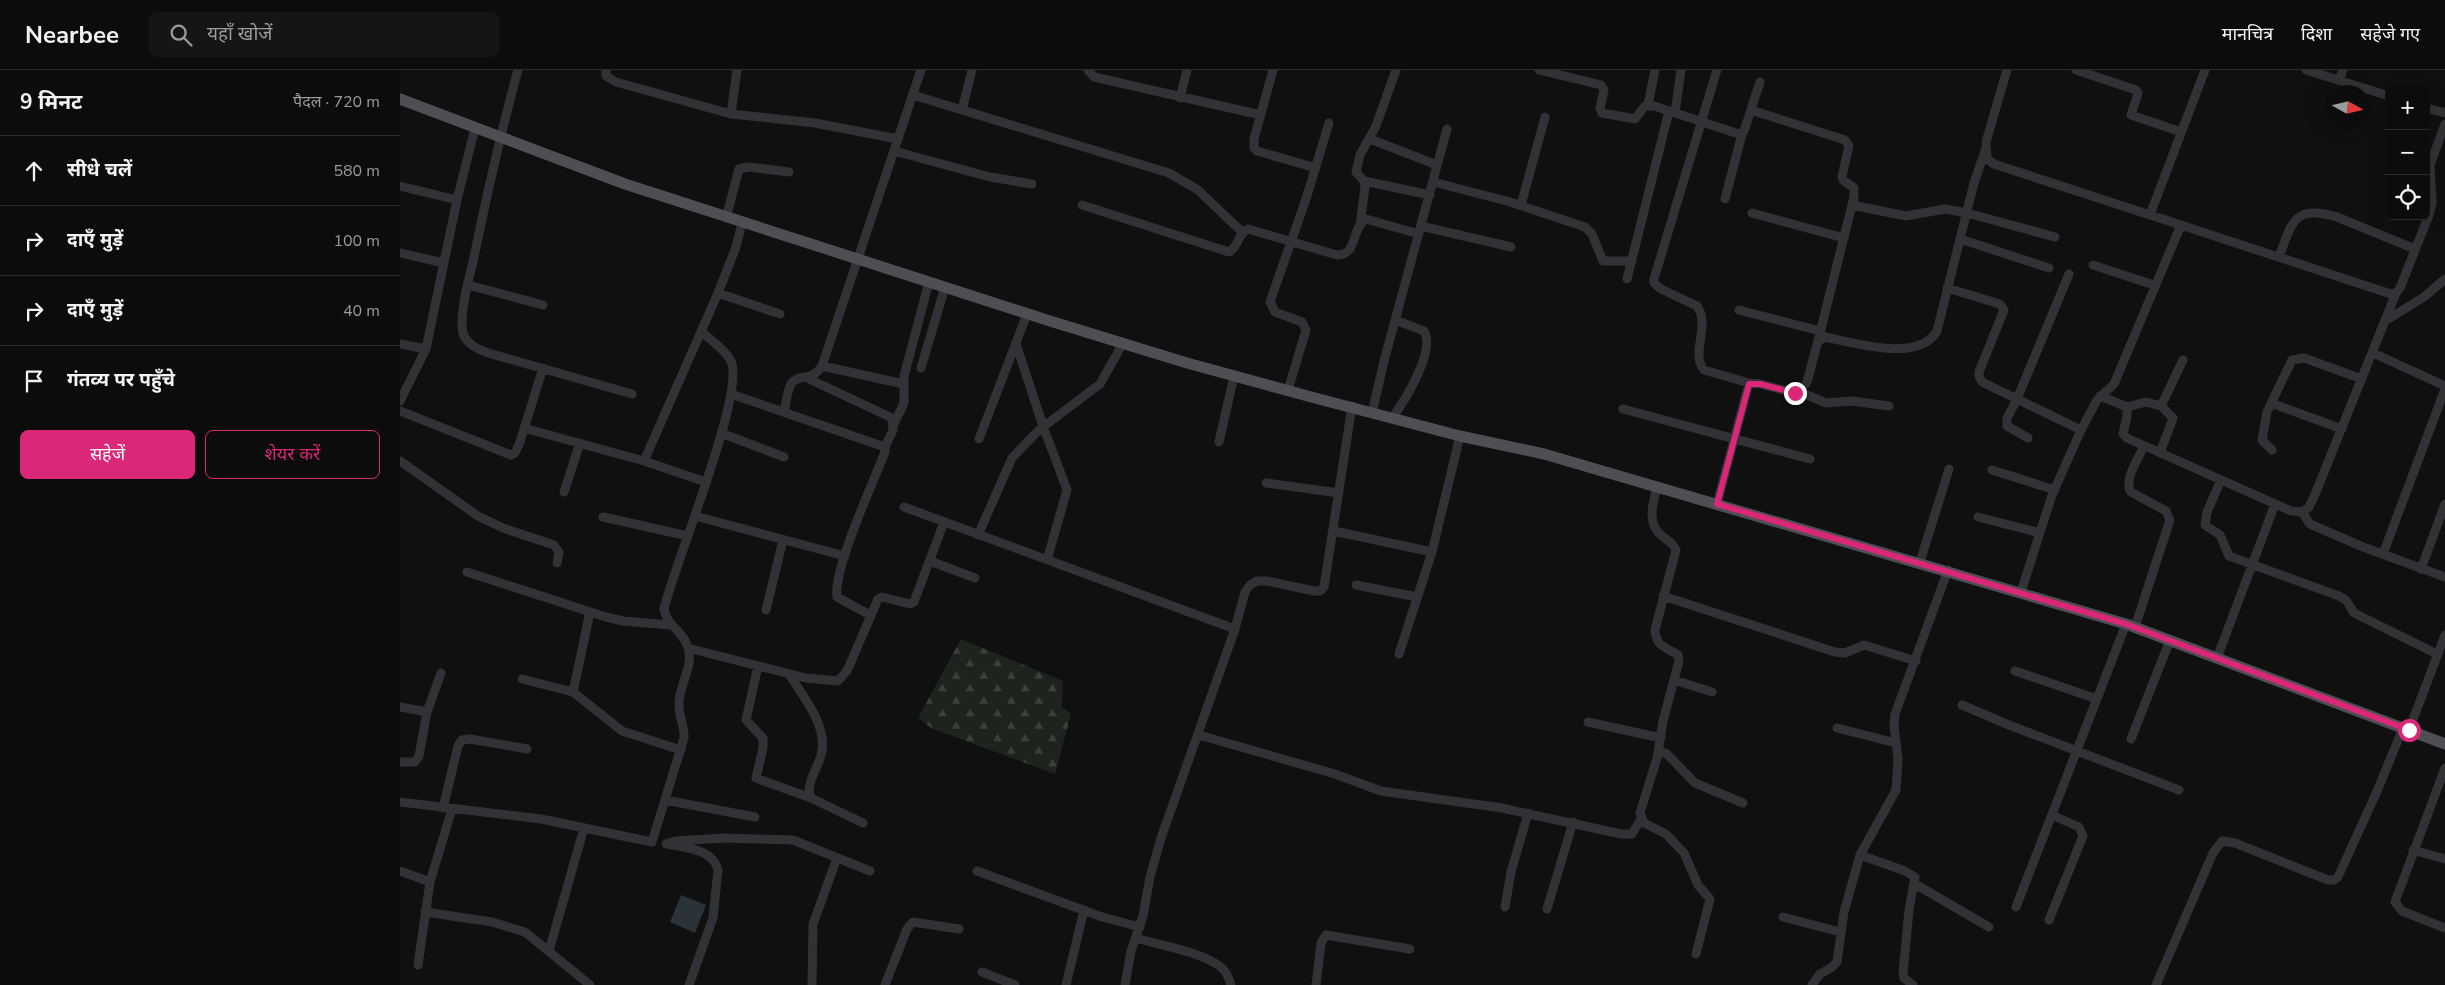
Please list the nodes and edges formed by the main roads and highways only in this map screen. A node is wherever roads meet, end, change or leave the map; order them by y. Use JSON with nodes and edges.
{"nodes":[{"id":1,"x":400,"y":99,"type":"edge"},
{"id":2,"x":2445,"y":744,"type":"edge"}],
"edges":[{"from":1,"to":2,"type":"main road"}]}
